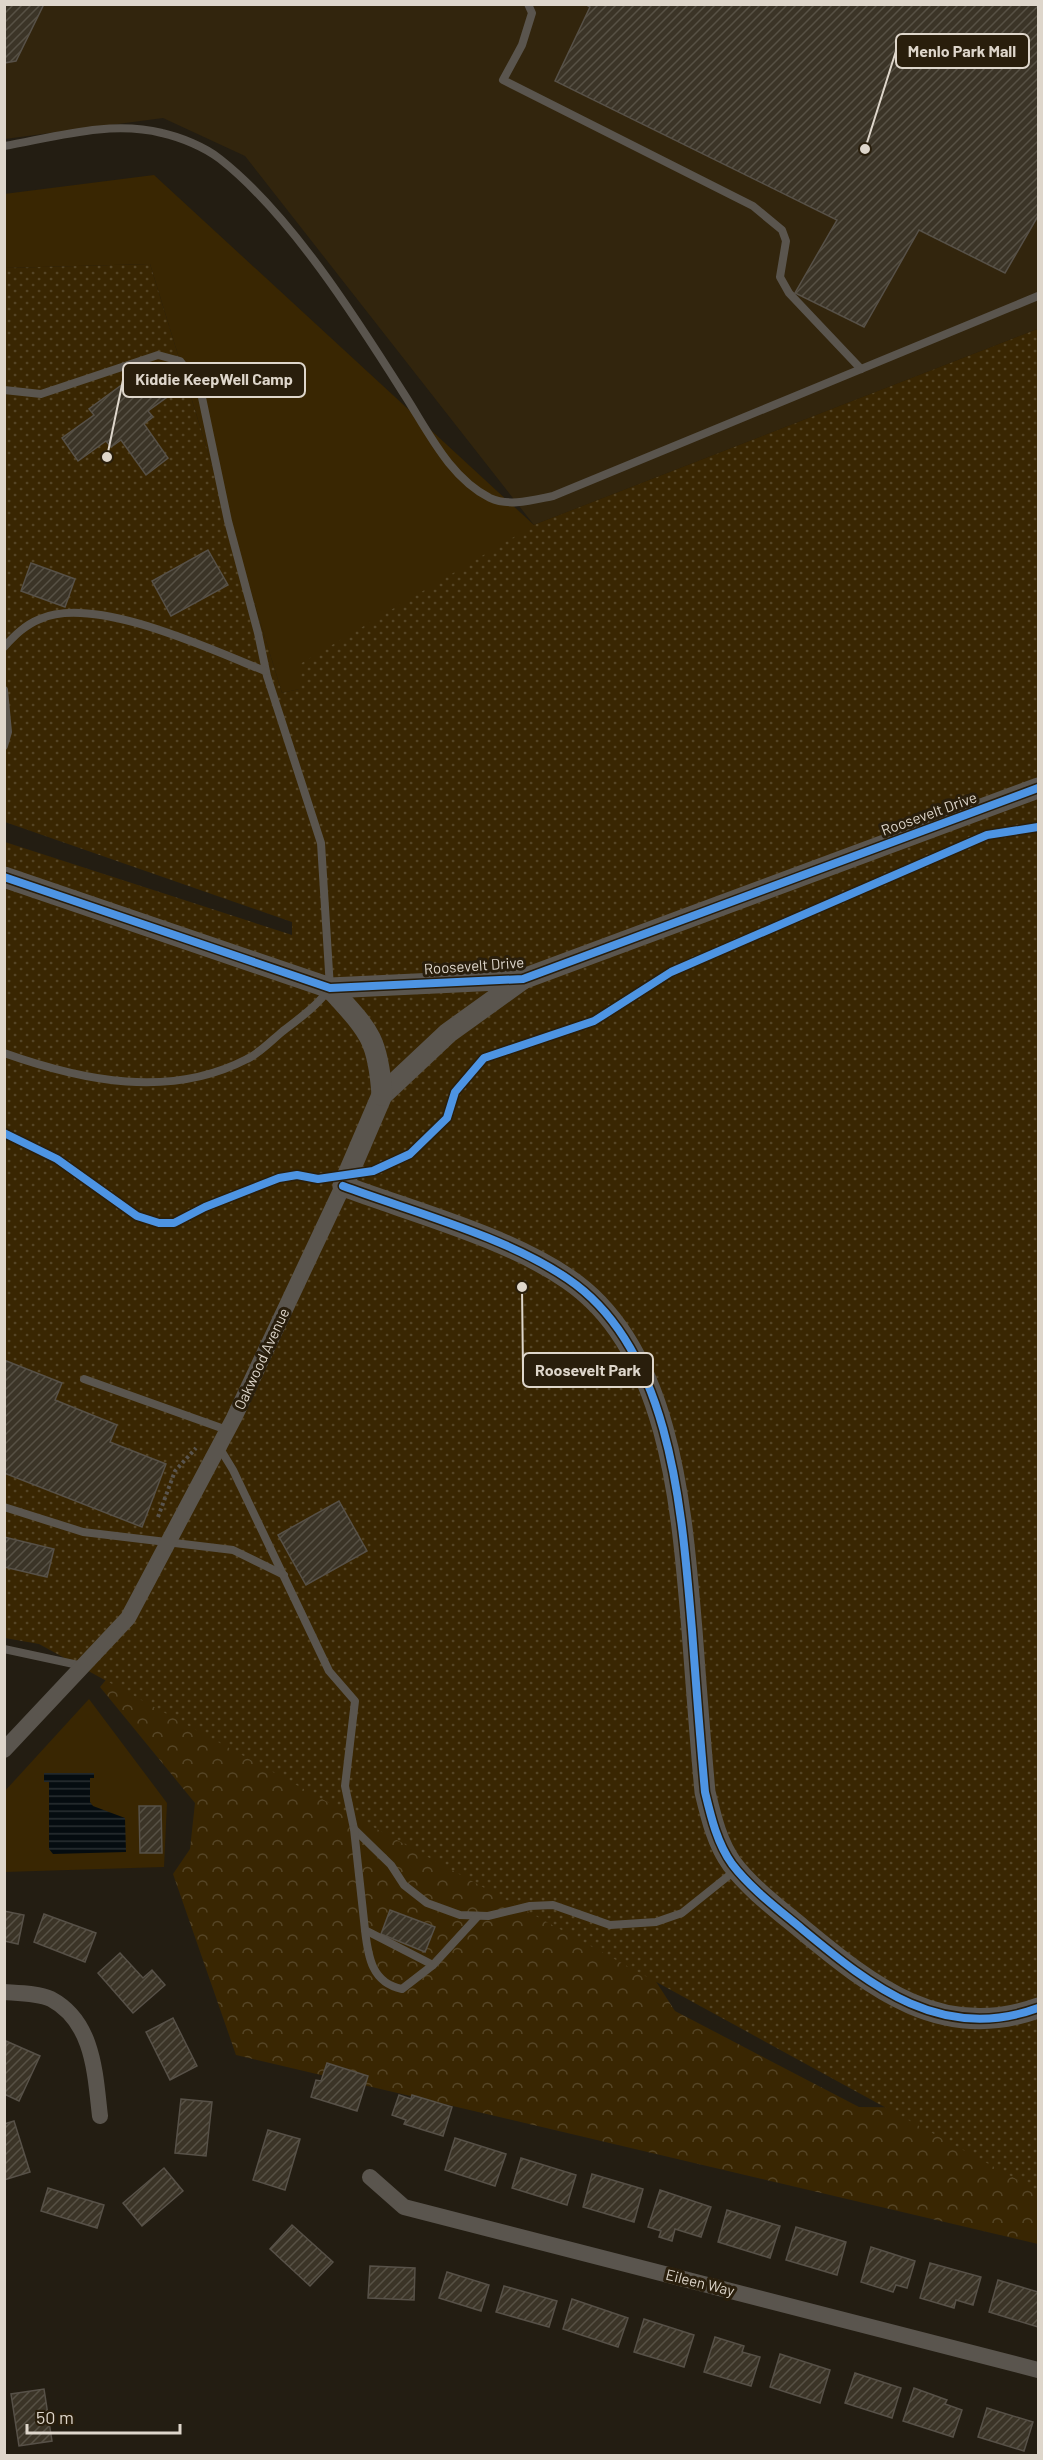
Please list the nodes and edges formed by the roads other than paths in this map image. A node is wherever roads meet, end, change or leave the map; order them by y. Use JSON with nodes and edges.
{"nodes":[{"id":1,"x":528,"y":4,"type":"edge"},
{"id":2,"x":4,"y":146,"type":"edge"},
{"id":3,"x":1038,"y":296,"type":"edge"},
{"id":4,"x":861,"y":369,"type":"junction"},
{"id":5,"x":4,"y":390,"type":"edge"},
{"id":6,"x":4,"y":647,"type":"edge"},
{"id":7,"x":265,"y":671,"type":"junction"},
{"id":8,"x":4,"y":690,"type":"edge"},
{"id":9,"x":4,"y":746,"type":"edge"},
{"id":10,"x":1038,"y":788,"type":"edge"},
{"id":11,"x":4,"y":877,"type":"edge"},
{"id":12,"x":523,"y":979,"type":"junction"},
{"id":13,"x":330,"y":988,"type":"junction"},
{"id":14,"x":4,"y":1053,"type":"edge"},
{"id":15,"x":382,"y":1095,"type":"junction"},
{"id":16,"x":343,"y":1186,"type":"junction"},
{"id":17,"x":84,"y":1379,"type":"dead end"},
{"id":18,"x":227,"y":1430,"type":"junction"},
{"id":19,"x":219,"y":1447,"type":"junction"},
{"id":20,"x":4,"y":1507,"type":"edge"},
{"id":21,"x":168,"y":1542,"type":"junction"},
{"id":22,"x":284,"y":1575,"type":"junction"},
{"id":23,"x":4,"y":1649,"type":"edge"},
{"id":24,"x":83,"y":1666,"type":"junction"},
{"id":25,"x":4,"y":1750,"type":"edge"},
{"id":26,"x":354,"y":1829,"type":"junction"},
{"id":27,"x":737,"y":1869,"type":"junction"},
{"id":28,"x":478,"y":1916,"type":"junction"},
{"id":29,"x":365,"y":1930,"type":"junction"},
{"id":30,"x":433,"y":1965,"type":"junction"},
{"id":31,"x":4,"y":1992,"type":"edge"},
{"id":32,"x":1038,"y":2008,"type":"edge"},
{"id":33,"x":100,"y":2116,"type":"dead end"},
{"id":34,"x":370,"y":2177,"type":"dead end"},
{"id":35,"x":1038,"y":2370,"type":"edge"}],
"edges":[{"from":1,"to":4,"type":"lane"},
{"from":2,"to":4,"type":"lane"},
{"from":3,"to":4,"type":"lane"},
{"from":5,"to":7,"type":"lane"},
{"from":6,"to":7,"type":"lane"},
{"from":7,"to":13,"type":"lane"},
{"from":8,"to":9,"type":"lane"},
{"from":10,"to":12,"type":"street","name":"Roosevelt Drive"},
{"from":11,"to":13,"type":"street","name":"Roosevelt Drive"},
{"from":12,"to":13,"type":"street","name":"Roosevelt Drive"},
{"from":12,"to":15,"type":"street","name":"Oakwood Avenue"},
{"from":13,"to":14,"type":"lane"},
{"from":13,"to":15,"type":"street"},
{"from":15,"to":16,"type":"street","name":"Oakwood Avenue"},
{"from":16,"to":18,"type":"street","name":"Oakwood Avenue"},
{"from":16,"to":27,"type":"street"},
{"from":17,"to":18,"type":"lane"},
{"from":18,"to":19,"type":"street","name":"Oakwood Avenue"},
{"from":19,"to":21,"type":"street","name":"Oakwood Avenue"},
{"from":19,"to":22,"type":"lane"},
{"from":20,"to":21,"type":"lane"},
{"from":21,"to":22,"type":"lane"},
{"from":21,"to":24,"type":"street","name":"Oakwood Avenue"},
{"from":22,"to":26,"type":"lane"},
{"from":23,"to":24,"type":"lane"},
{"from":24,"to":25,"type":"street","name":"Oakwood Avenue"},
{"from":26,"to":28,"type":"lane"},
{"from":26,"to":29,"type":"lane"},
{"from":27,"to":28,"type":"lane"},
{"from":27,"to":32,"type":"street"},
{"from":28,"to":30,"type":"lane"},
{"from":29,"to":30,"type":"lane"},
{"from":29,"to":30,"type":"lane"},
{"from":31,"to":33,"type":"street"},
{"from":34,"to":35,"type":"street","name":"Eileen Way"}]}
